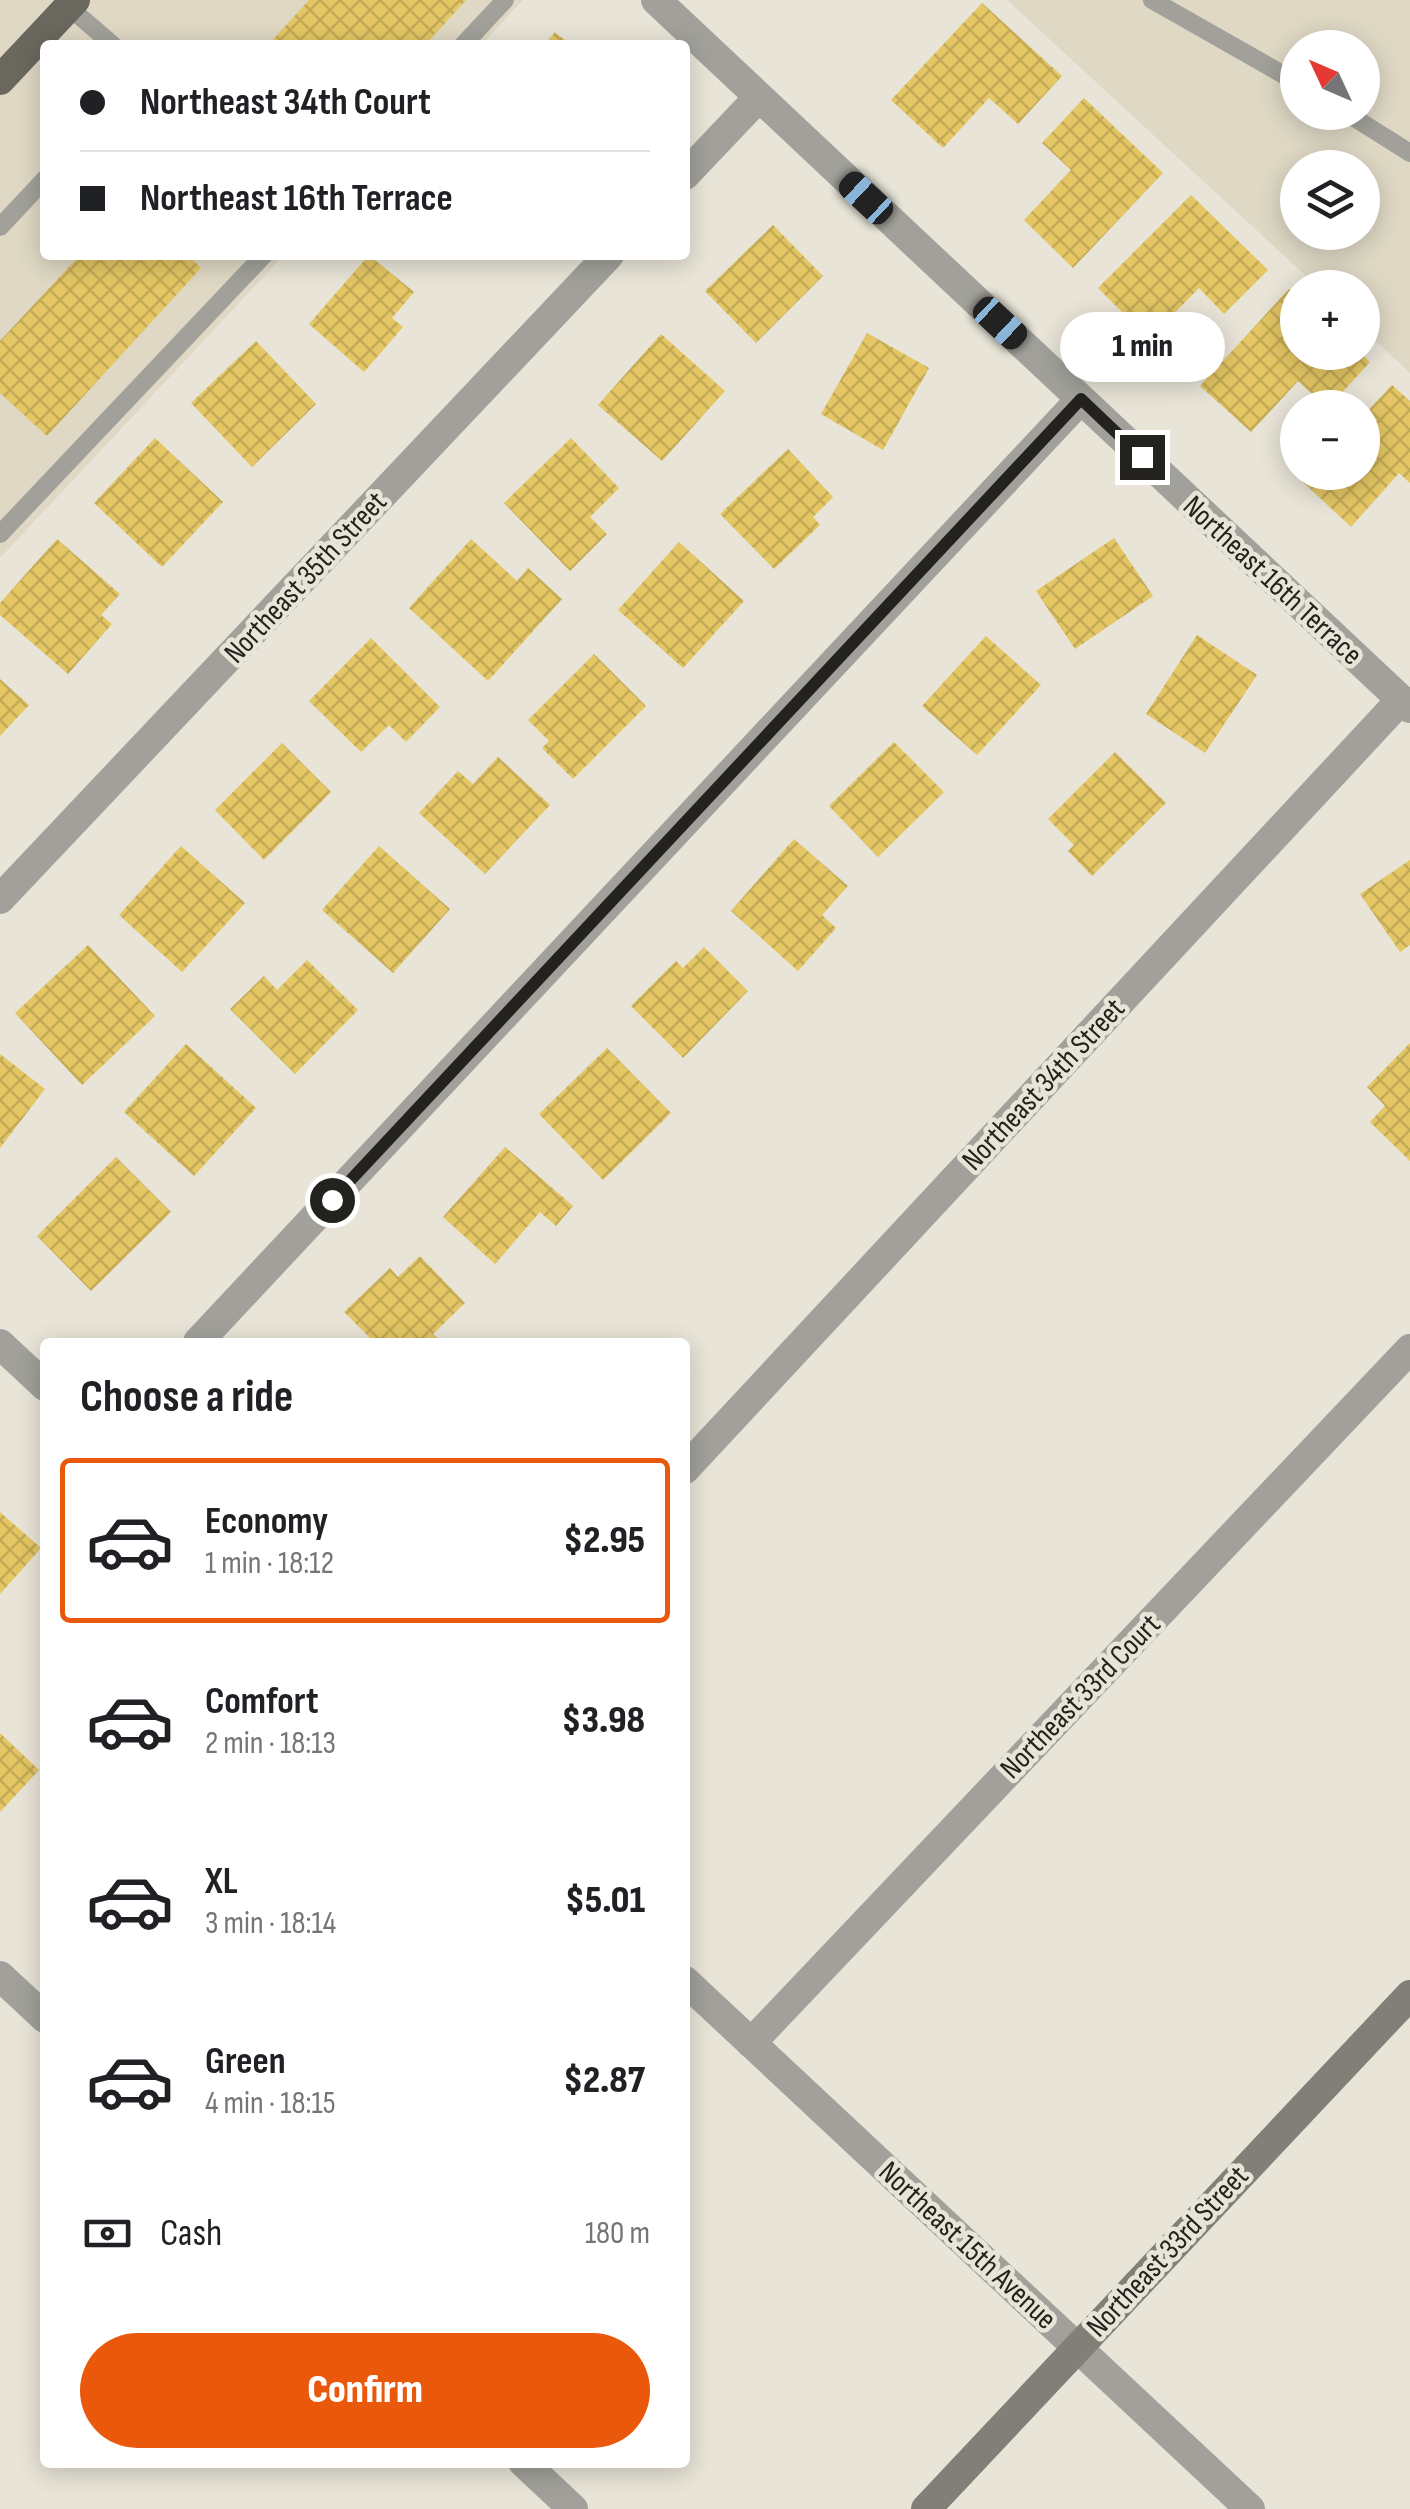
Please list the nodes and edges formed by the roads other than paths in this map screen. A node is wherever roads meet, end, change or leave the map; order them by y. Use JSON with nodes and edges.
{"nodes":[{"id":1,"x":505,"y":0,"type":"edge"},
{"id":2,"x":656,"y":0,"type":"edge"},
{"id":3,"x":1152,"y":0,"type":"edge"},
{"id":4,"x":72,"y":3,"type":"edge"},
{"id":5,"x":108,"y":40,"type":"edge"},
{"id":6,"x":467,"y":40,"type":"edge"},
{"id":7,"x":1280,"y":73,"type":"edge"},
{"id":8,"x":0,"y":80,"type":"edge"},
{"id":9,"x":759,"y":97,"type":"junction"},
{"id":10,"x":1374,"y":130,"type":"edge"},
{"id":11,"x":1410,"y":153,"type":"edge"},
{"id":12,"x":690,"y":170,"type":"edge"},
{"id":13,"x":40,"y":184,"type":"edge"},
{"id":14,"x":0,"y":227,"type":"edge"},
{"id":15,"x":259,"y":260,"type":"edge"},
{"id":16,"x":604,"y":260,"type":"edge"},
{"id":17,"x":1081,"y":399,"type":"junction"},
{"id":18,"x":0,"y":534,"type":"edge"},
{"id":19,"x":1406,"y":704,"type":"edge"},
{"id":20,"x":0,"y":900,"type":"edge"},
{"id":21,"x":202,"y":1338,"type":"edge"},
{"id":22,"x":0,"y":1344,"type":"edge"},
{"id":23,"x":1410,"y":1349,"type":"edge"},
{"id":24,"x":40,"y":1381,"type":"edge"},
{"id":25,"x":690,"y":1464,"type":"edge"},
{"id":26,"x":0,"y":1976,"type":"edge"},
{"id":27,"x":690,"y":1986,"type":"edge"},
{"id":28,"x":1410,"y":1994,"type":"edge"},
{"id":29,"x":40,"y":2013,"type":"edge"},
{"id":30,"x":751,"y":2043,"type":"junction"},
{"id":31,"x":1077,"y":2346,"type":"junction"},
{"id":32,"x":529,"y":2468,"type":"edge"},
{"id":33,"x":573,"y":2509,"type":"edge"},
{"id":34,"x":926,"y":2509,"type":"edge"},
{"id":35,"x":1250,"y":2509,"type":"edge"}],
"edges":[{"from":1,"to":6,"type":"lane"},
{"from":2,"to":9,"type":"street","name":"Northeast 16th Terrace"},
{"from":3,"to":7,"type":"lane"},
{"from":4,"to":5,"type":"lane"},
{"from":4,"to":8,"type":"main road"},
{"from":9,"to":12,"type":"street"},
{"from":9,"to":17,"type":"street","name":"Northeast 16th Terrace"},
{"from":10,"to":11,"type":"lane"},
{"from":13,"to":14,"type":"lane"},
{"from":15,"to":18,"type":"lane"},
{"from":16,"to":20,"type":"street","name":"Northeast 35th Street"},
{"from":17,"to":19,"type":"street","name":"Northeast 16th Terrace"},
{"from":17,"to":21,"type":"street"},
{"from":19,"to":25,"type":"street","name":"Northeast 34th Street"},
{"from":22,"to":24,"type":"street"},
{"from":23,"to":30,"type":"street","name":"Northeast 33rd Court"},
{"from":26,"to":29,"type":"street"},
{"from":27,"to":30,"type":"street","name":"Northeast 15th Avenue"},
{"from":28,"to":31,"type":"street","name":"Northeast 33rd Street"},
{"from":30,"to":31,"type":"street","name":"Northeast 15th Avenue"},
{"from":31,"to":34,"type":"street","name":"Northeast 33rd Street"},
{"from":31,"to":35,"type":"street","name":"Northeast 15th Avenue"},
{"from":32,"to":33,"type":"street"}]}
